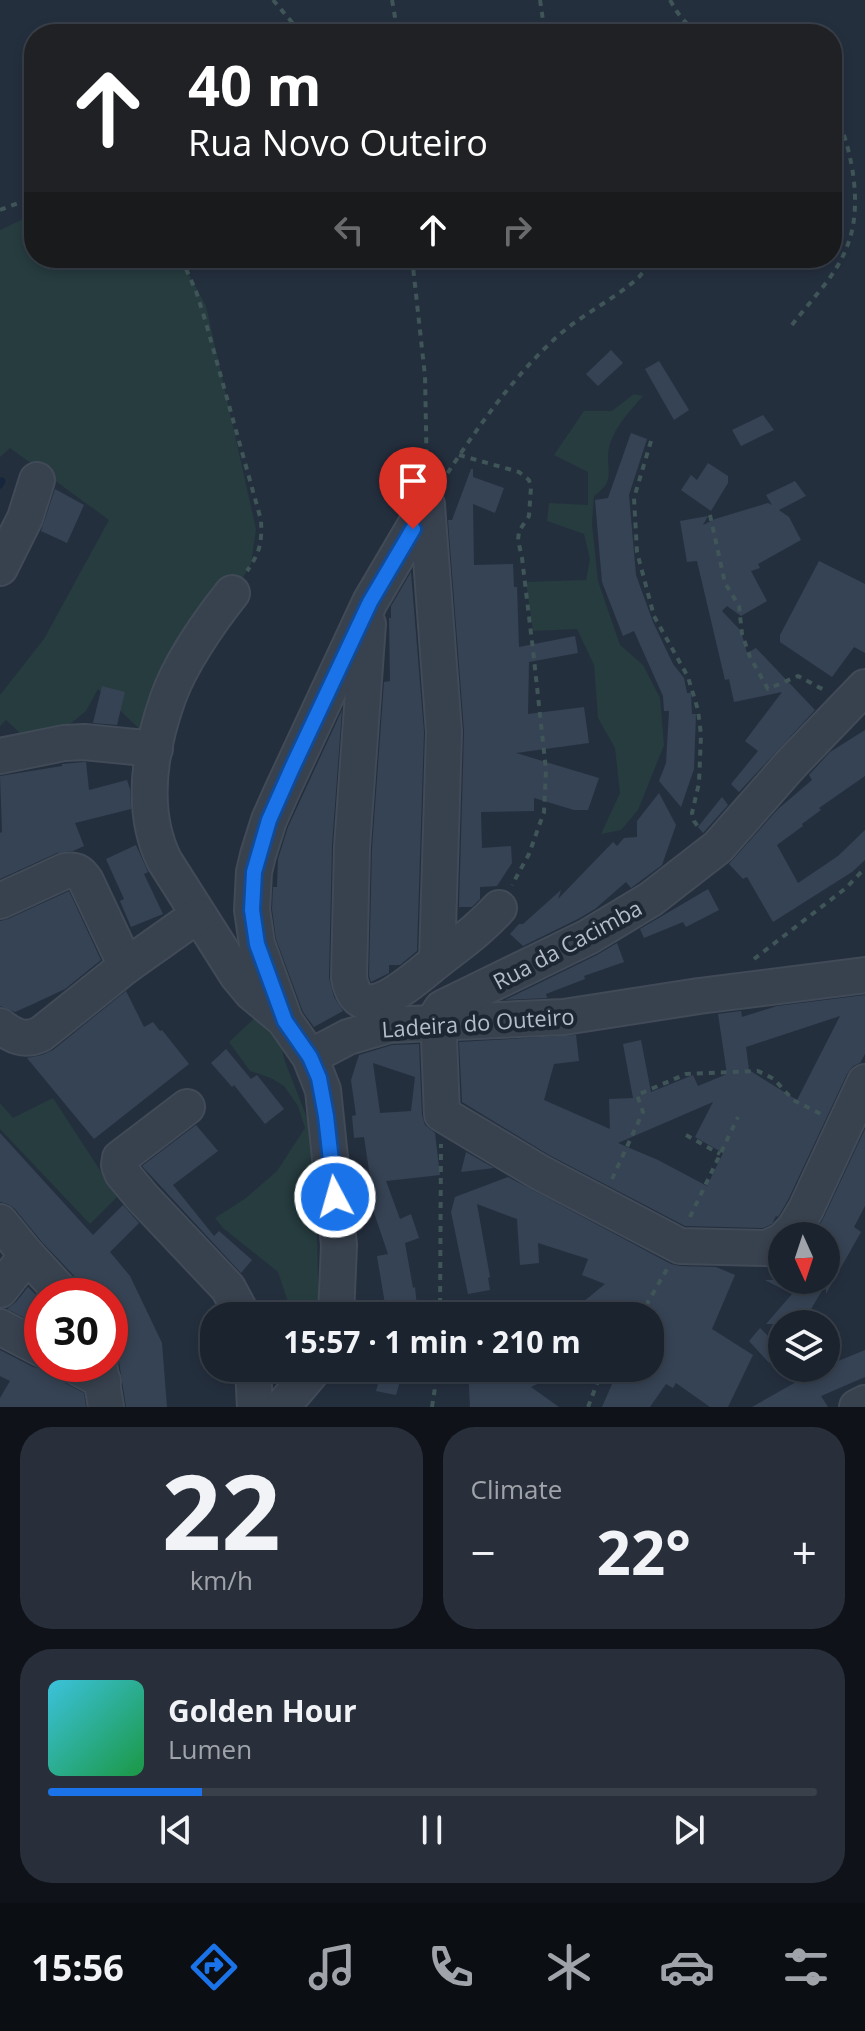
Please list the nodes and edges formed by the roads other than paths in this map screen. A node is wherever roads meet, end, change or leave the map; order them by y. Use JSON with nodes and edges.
{"nodes":[{"id":1,"x":37,"y":480,"type":"dead end"},
{"id":2,"x":0,"y":568,"type":"edge"},
{"id":3,"x":232,"y":593,"type":"road end"},
{"id":4,"x":370,"y":602,"type":"junction"},
{"id":5,"x":858,"y":695,"type":"edge"},
{"id":6,"x":155,"y":749,"type":"junction"},
{"id":7,"x":0,"y":756,"type":"edge"},
{"id":8,"x":0,"y":901,"type":"edge"},
{"id":9,"x":499,"y":908,"type":"road end"},
{"id":10,"x":198,"y":915,"type":"junction"},
{"id":11,"x":437,"y":961,"type":"junction"},
{"id":12,"x":126,"y":966,"type":"junction"},
{"id":13,"x":865,"y":975,"type":"edge"},
{"id":14,"x":285,"y":1021,"type":"junction"},
{"id":15,"x":439,"y":1024,"type":"junction"},
{"id":16,"x":0,"y":1026,"type":"edge"},
{"id":17,"x":310,"y":1057,"type":"junction"},
{"id":18,"x":865,"y":1082,"type":"edge"},
{"id":19,"x":187,"y":1107,"type":"dead end"},
{"id":20,"x":0,"y":1222,"type":"edge"},
{"id":21,"x":798,"y":1222,"type":"edge"},
{"id":22,"x":768,"y":1248,"type":"edge"},
{"id":23,"x":27,"y":1255,"type":"junction"},
{"id":24,"x":48,"y":1278,"type":"edge"},
{"id":25,"x":0,"y":1290,"type":"edge"},
{"id":26,"x":236,"y":1302,"type":"edge"},
{"id":27,"x":337,"y":1302,"type":"edge"},
{"id":28,"x":0,"y":1327,"type":"edge"},
{"id":29,"x":24,"y":1340,"type":"edge"},
{"id":30,"x":254,"y":1382,"type":"edge"},
{"id":31,"x":303,"y":1382,"type":"edge"},
{"id":32,"x":865,"y":1403,"type":"edge"},
{"id":33,"x":255,"y":1407,"type":"edge"},
{"id":34,"x":282,"y":1407,"type":"edge"},
{"id":35,"x":857,"y":1407,"type":"edge"}],
"edges":[{"from":1,"to":2,"type":"street"},
{"from":3,"to":6,"type":"street"},
{"from":4,"to":11,"type":"street"},
{"from":4,"to":11,"type":"street"},
{"from":4,"to":14,"type":"street"},
{"from":5,"to":15,"type":"street","name":"Rua da Cacimba"},
{"from":6,"to":7,"type":"street"},
{"from":6,"to":10,"type":"street"},
{"from":8,"to":12,"type":"street"},
{"from":9,"to":11,"type":"street"},
{"from":10,"to":12,"type":"street"},
{"from":10,"to":14,"type":"street"},
{"from":12,"to":16,"type":"street"},
{"from":13,"to":15,"type":"street","name":"Ladeira do Outeiro"},
{"from":14,"to":17,"type":"street"},
{"from":15,"to":17,"type":"street","name":"Ladeira do Outeiro"},
{"from":15,"to":22,"type":"street"},
{"from":17,"to":27,"type":"street"},
{"from":18,"to":21,"type":"street"},
{"from":19,"to":26,"type":"street"},
{"from":20,"to":23,"type":"street"},
{"from":23,"to":24,"type":"street"},
{"from":23,"to":25,"type":"street"},
{"from":28,"to":29,"type":"street"},
{"from":30,"to":33,"type":"street"},
{"from":31,"to":34,"type":"street"},
{"from":32,"to":35,"type":"street"}]}
